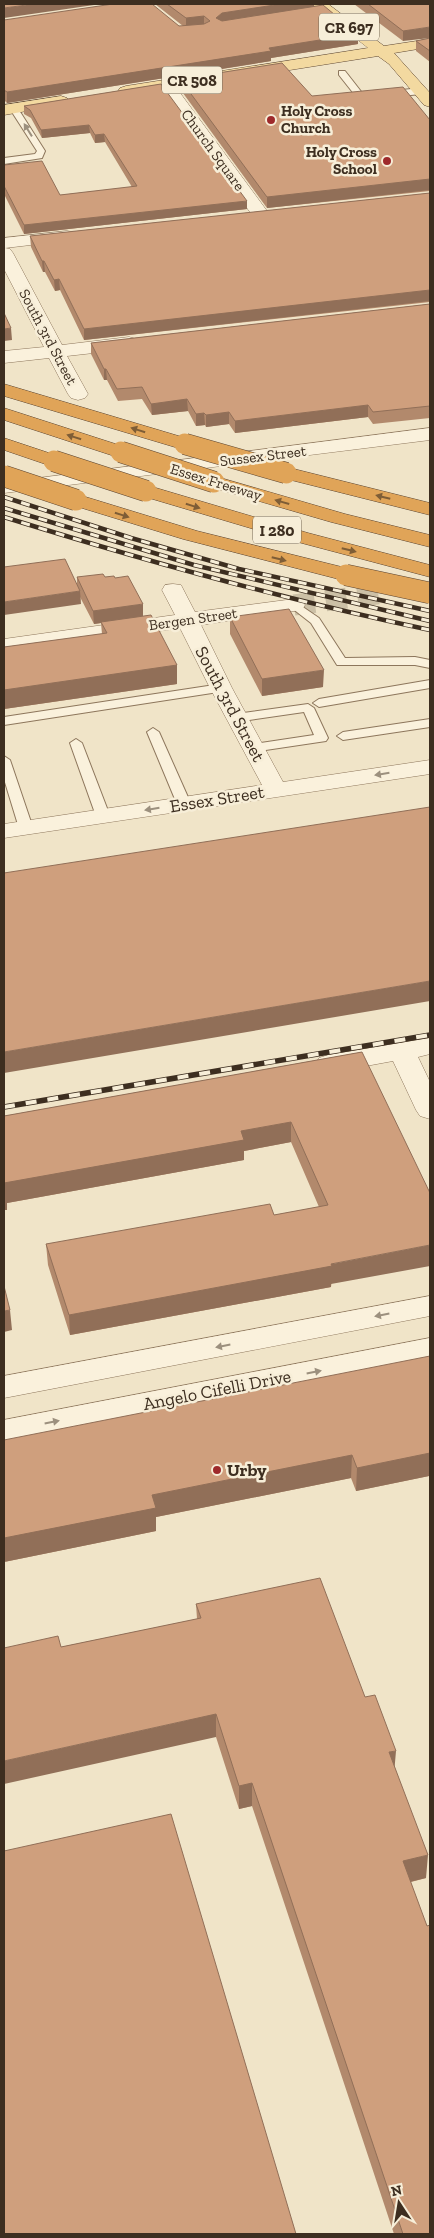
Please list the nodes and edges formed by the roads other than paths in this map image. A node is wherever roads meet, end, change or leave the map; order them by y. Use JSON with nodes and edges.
{"nodes":[{"id":1,"x":319,"y":9,"type":"edge"},
{"id":2,"x":430,"y":43,"type":"edge"},
{"id":3,"x":380,"y":51,"type":"junction"},
{"id":4,"x":342,"y":73,"type":"dead end"},
{"id":5,"x":166,"y":85,"type":"junction"},
{"id":6,"x":109,"y":94,"type":"edge"},
{"id":7,"x":426,"y":96,"type":"edge"},
{"id":8,"x":81,"y":98,"type":"edge"},
{"id":9,"x":9,"y":110,"type":"edge"},
{"id":10,"x":4,"y":161,"type":"edge"},
{"id":11,"x":280,"y":213,"type":"edge"},
{"id":12,"x":261,"y":215,"type":"junction"},
{"id":13,"x":241,"y":218,"type":"edge"},
{"id":14,"x":83,"y":235,"type":"edge"},
{"id":15,"x":4,"y":243,"type":"edge"},
{"id":16,"x":4,"y":252,"type":"edge"},
{"id":17,"x":144,"y":341,"type":"edge"},
{"id":18,"x":56,"y":351,"type":"junction"},
{"id":19,"x":4,"y":357,"type":"edge"},
{"id":20,"x":4,"y":390,"type":"edge"},
{"id":21,"x":78,"y":394,"type":"dead end"},
{"id":22,"x":4,"y":414,"type":"edge"},
{"id":23,"x":430,"y":434,"type":"edge"},
{"id":24,"x":4,"y":444,"type":"edge"},
{"id":25,"x":6,"y":482,"type":"edge"},
{"id":26,"x":430,"y":509,"type":"edge"},
{"id":27,"x":430,"y":541,"type":"edge"},
{"id":28,"x":430,"y":571,"type":"edge"},
{"id":29,"x":430,"y":586,"type":"edge"},
{"id":30,"x":173,"y":590,"type":"dead end"},
{"id":31,"x":385,"y":592,"type":"tunnel mouth"},
{"id":32,"x":430,"y":593,"type":"edge"},
{"id":33,"x":294,"y":605,"type":"joint"},
{"id":34,"x":187,"y":620,"type":"junction"},
{"id":35,"x":4,"y":646,"type":"edge"},
{"id":36,"x":430,"y":664,"type":"edge"},
{"id":37,"x":430,"y":684,"type":"edge"},
{"id":38,"x":221,"y":688,"type":"junction"},
{"id":39,"x":319,"y":703,"type":"dead end"},
{"id":40,"x":236,"y":718,"type":"junction"},
{"id":41,"x":4,"y":721,"type":"edge"},
{"id":42,"x":430,"y":723,"type":"edge"},
{"id":43,"x":153,"y":732,"type":"dead end"},
{"id":44,"x":343,"y":736,"type":"dead end"},
{"id":45,"x":76,"y":744,"type":"dead end"},
{"id":46,"x":252,"y":748,"type":"junction"},
{"id":47,"x":4,"y":760,"type":"edge"},
{"id":48,"x":430,"y":767,"type":"edge"},
{"id":49,"x":276,"y":790,"type":"junction"},
{"id":50,"x":184,"y":804,"type":"junction"},
{"id":51,"x":103,"y":816,"type":"junction"},
{"id":52,"x":15,"y":829,"type":"edge"},
{"id":53,"x":430,"y":1046,"type":"edge"},
{"id":54,"x":402,"y":1051,"type":"junction"},
{"id":55,"x":305,"y":1068,"type":"edge"},
{"id":56,"x":430,"y":1110,"type":"edge"},
{"id":57,"x":430,"y":1306,"type":"edge"},
{"id":58,"x":430,"y":1349,"type":"edge"},
{"id":59,"x":4,"y":1387,"type":"edge"},
{"id":60,"x":4,"y":1432,"type":"edge"}],
"edges":[{"from":1,"to":3,"type":"main road","number":"CR 697"},
{"from":2,"to":3,"type":"main road","number":"CR 508"},
{"from":3,"to":5,"type":"main road","number":"CR 508"},
{"from":3,"to":7,"type":"main road","number":"CR 697"},
{"from":4,"to":7,"type":"lane"},
{"from":5,"to":6,"type":"main road","number":"CR 508"},
{"from":5,"to":12,"type":"street","name":"Church Square"},
{"from":8,"to":9,"type":"main road"},
{"from":10,"to":9,"type":"lane","one_way":true},
{"from":11,"to":12,"type":"street"},
{"from":12,"to":13,"type":"street"},
{"from":14,"to":15,"type":"street"},
{"from":16,"to":18,"type":"street","name":"South 3rd Street"},
{"from":17,"to":18,"type":"street"},
{"from":18,"to":19,"type":"street"},
{"from":18,"to":21,"type":"street","name":"South 3rd Street"},
{"from":26,"to":20,"type":"highway","one_way":true,"bridge":true},
{"from":27,"to":22,"type":"highway","name":"Essex Freeway","number":"I 280","one_way":true,"bridge":true},
{"from":23,"to":25,"type":"street","name":"Sussex Street"},
{"from":24,"to":28,"type":"highway","name":"Essex Freeway","number":"I 280","one_way":true,"bridge":true},
{"from":25,"to":32,"type":"highway","one_way":true,"bridge":true},
{"from":29,"to":31,"type":"street"},
{"from":30,"to":34,"type":"street","name":"South 3rd Street"},
{"from":33,"to":34,"type":"street","name":"Bergen Street"},
{"from":33,"to":36,"type":"lane"},
{"from":34,"to":35,"type":"street","name":"Bergen Street"},
{"from":34,"to":38,"type":"street","name":"South 3rd Street"},
{"from":37,"to":39,"type":"lane"},
{"from":38,"to":40,"type":"street","name":"South 3rd Street"},
{"from":38,"to":41,"type":"lane"},
{"from":40,"to":46,"type":"street","name":"South 3rd Street"},
{"from":40,"to":46,"type":"lane"},
{"from":42,"to":44,"type":"lane"},
{"from":43,"to":50,"type":"lane"},
{"from":45,"to":51,"type":"lane"},
{"from":46,"to":49,"type":"street","name":"South 3rd Street"},
{"from":47,"to":52,"type":"lane"},
{"from":48,"to":49,"type":"street","name":"Essex Street","one_way":true},
{"from":49,"to":50,"type":"street","name":"Essex Street"},
{"from":50,"to":51,"type":"street","name":"Essex Street","one_way":true},
{"from":51,"to":52,"type":"street","name":"Essex Street"},
{"from":53,"to":54,"type":"street"},
{"from":54,"to":55,"type":"street"},
{"from":54,"to":56,"type":"street"},
{"from":57,"to":59,"type":"street","one_way":true},
{"from":60,"to":58,"type":"street","name":"Angelo Cifelli Drive","one_way":true}]}
